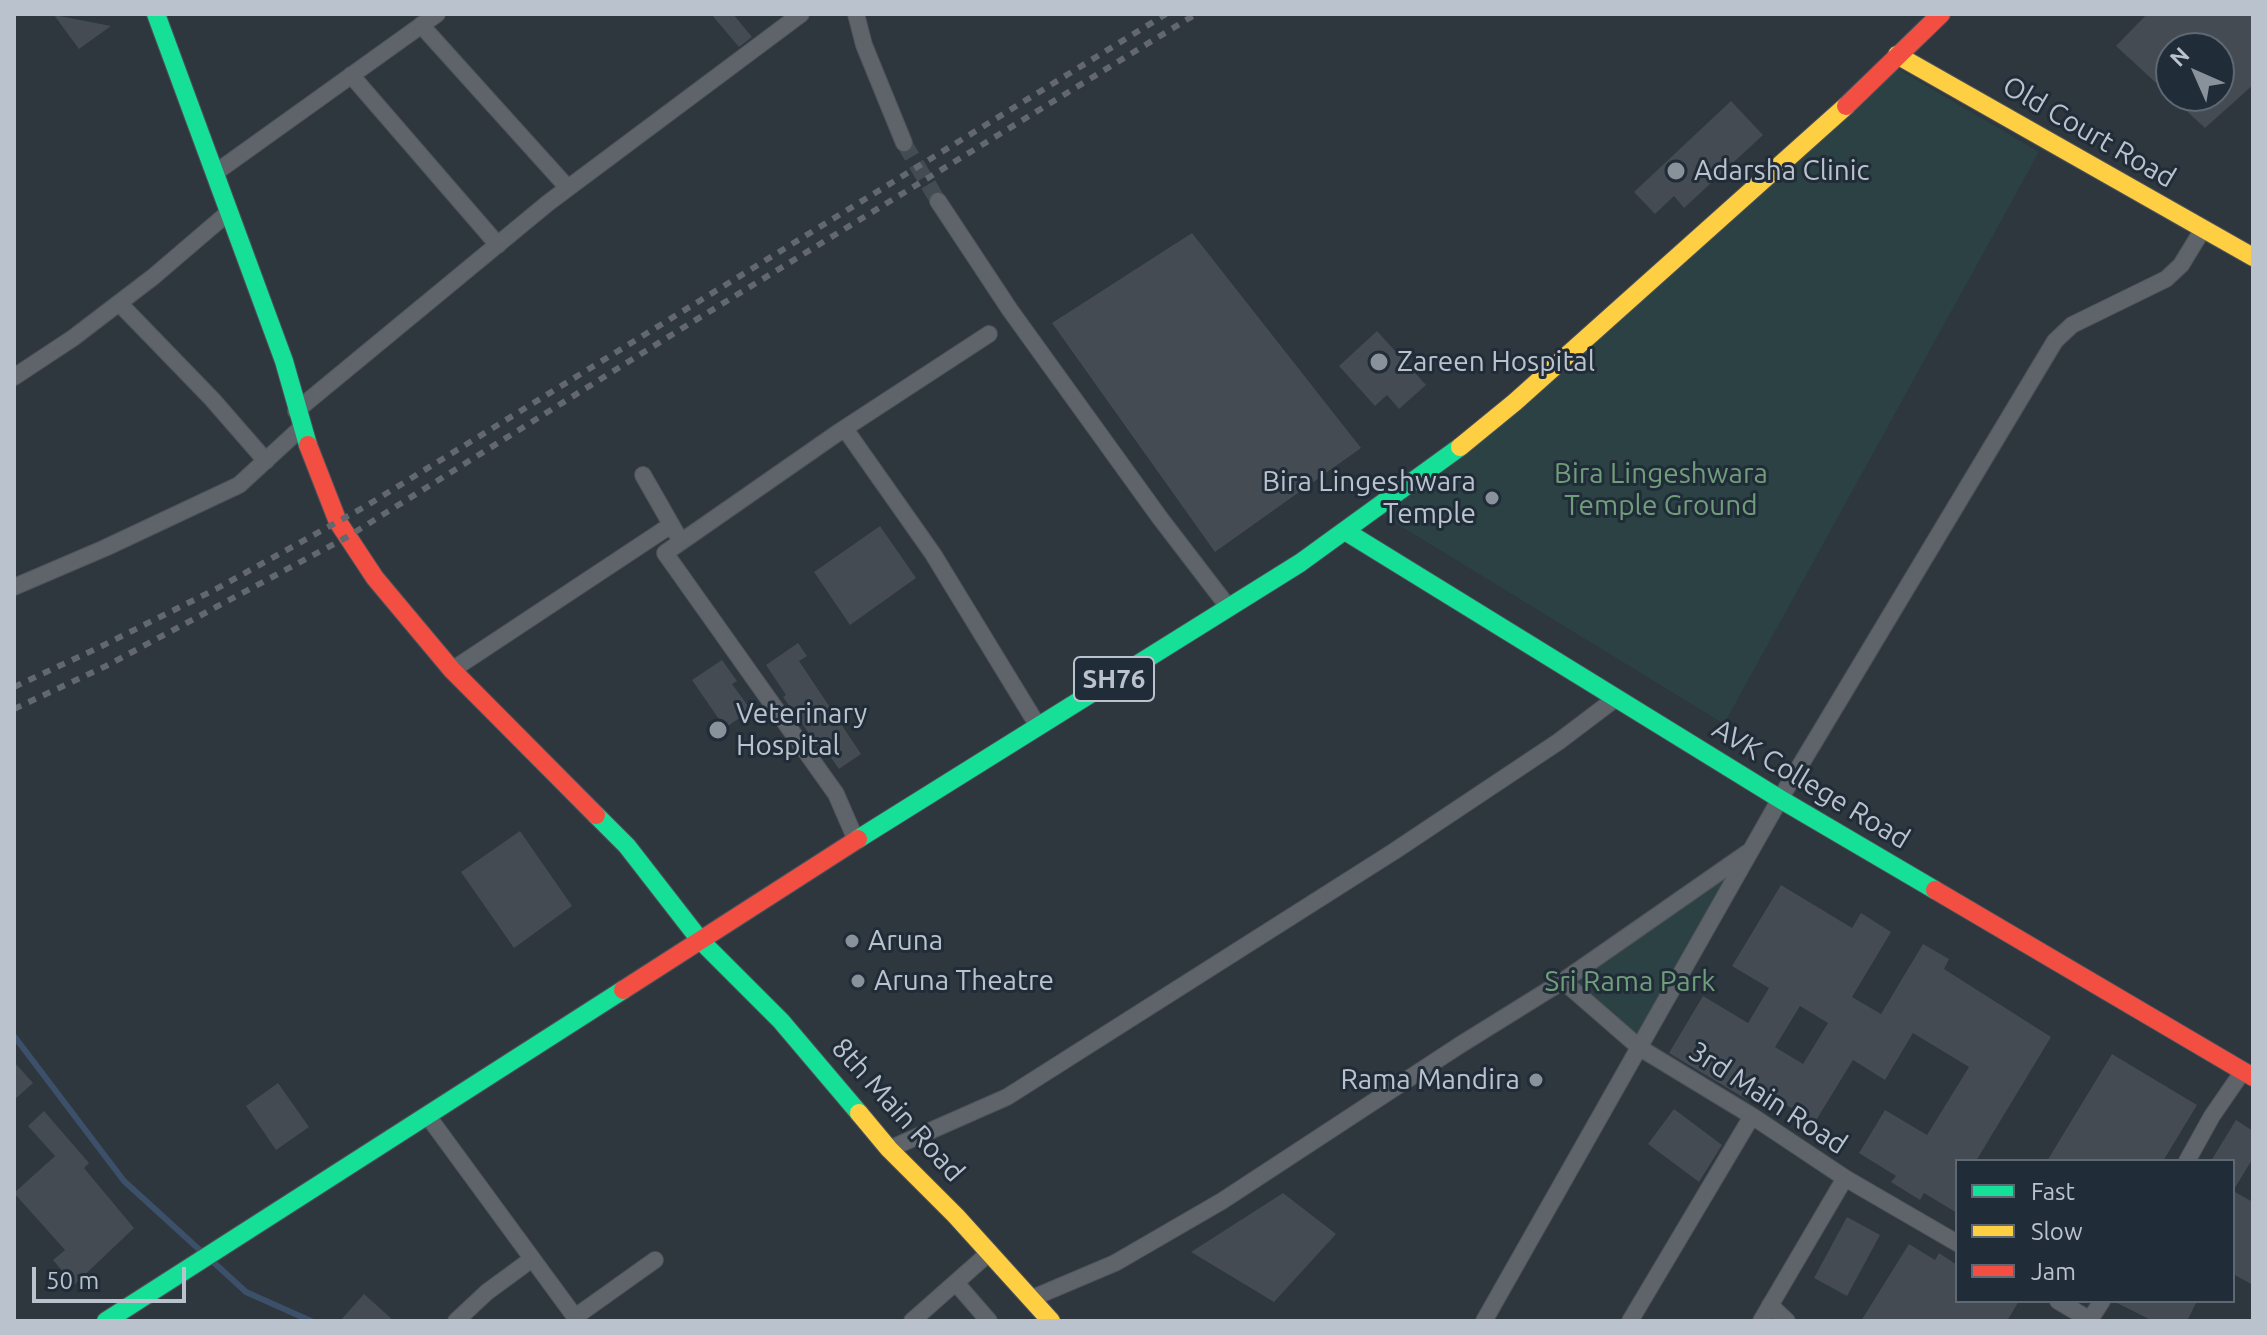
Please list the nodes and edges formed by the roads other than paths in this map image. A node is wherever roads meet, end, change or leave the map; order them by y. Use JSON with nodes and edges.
{"nodes":[{"id":1,"x":156,"y":14,"type":"edge"},
{"id":2,"x":437,"y":14,"type":"edge"},
{"id":3,"x":801,"y":14,"type":"edge"},
{"id":4,"x":856,"y":14,"type":"edge"},
{"id":5,"x":1941,"y":14,"type":"edge"},
{"id":6,"x":421,"y":25,"type":"junction"},
{"id":7,"x":1897,"y":55,"type":"junction"},
{"id":8,"x":351,"y":75,"type":"junction"},
{"id":9,"x":904,"y":143,"type":"tunnel mouth"},
{"id":10,"x":215,"y":173,"type":"junction"},
{"id":11,"x":568,"y":188,"type":"junction"},
{"id":12,"x":938,"y":201,"type":"tunnel mouth"},
{"id":13,"x":229,"y":212,"type":"junction"},
{"id":14,"x":2203,"y":229,"type":"junction"},
{"id":15,"x":498,"y":245,"type":"junction"},
{"id":16,"x":2253,"y":257,"type":"edge"},
{"id":17,"x":119,"y":303,"type":"junction"},
{"id":18,"x":989,"y":334,"type":"dead end"},
{"id":19,"x":14,"y":377,"type":"edge"},
{"id":20,"x":298,"y":420,"type":"junction"},
{"id":21,"x":845,"y":429,"type":"junction"},
{"id":22,"x":266,"y":461,"type":"junction"},
{"id":23,"x":643,"y":475,"type":"dead end"},
{"id":24,"x":671,"y":525,"type":"junction"},
{"id":25,"x":1345,"y":531,"type":"junction"},
{"id":26,"x":681,"y":542,"type":"junction"},
{"id":27,"x":14,"y":587,"type":"edge"},
{"id":28,"x":1229,"y":608,"type":"junction"},
{"id":29,"x":452,"y":670,"type":"junction"},
{"id":30,"x":1615,"y":699,"type":"junction"},
{"id":31,"x":1038,"y":726,"type":"junction"},
{"id":32,"x":1780,"y":799,"type":"junction"},
{"id":33,"x":856,"y":840,"type":"junction"},
{"id":34,"x":1751,"y":849,"type":"junction"},
{"id":35,"x":700,"y":940,"type":"junction"},
{"id":36,"x":1563,"y":981,"type":"junction"},
{"id":37,"x":1640,"y":1048,"type":"junction"},
{"id":38,"x":2248,"y":1074,"type":"edge"},
{"id":39,"x":427,"y":1115,"type":"junction"},
{"id":40,"x":1752,"y":1116,"type":"junction"},
{"id":41,"x":889,"y":1149,"type":"junction"},
{"id":42,"x":2188,"y":1159,"type":"edge"},
{"id":43,"x":1845,"y":1178,"type":"junction"},
{"id":44,"x":1955,"y":1242,"type":"edge"},
{"id":45,"x":989,"y":1253,"type":"junction"},
{"id":46,"x":532,"y":1259,"type":"junction"},
{"id":47,"x":655,"y":1260,"type":"dead end"},
{"id":48,"x":956,"y":1283,"type":"junction"},
{"id":49,"x":1030,"y":1299,"type":"junction"},
{"id":50,"x":2061,"y":1303,"type":"edge"},
{"id":51,"x":2101,"y":1303,"type":"edge"},
{"id":52,"x":1770,"y":1305,"type":"junction"},
{"id":53,"x":576,"y":1319,"type":"edge"},
{"id":54,"x":106,"y":1321,"type":"edge"},
{"id":55,"x":456,"y":1321,"type":"edge"},
{"id":56,"x":912,"y":1321,"type":"edge"},
{"id":57,"x":989,"y":1321,"type":"edge"},
{"id":58,"x":1051,"y":1321,"type":"edge"},
{"id":59,"x":1484,"y":1321,"type":"edge"},
{"id":60,"x":1630,"y":1321,"type":"edge"},
{"id":61,"x":1761,"y":1321,"type":"edge"},
{"id":62,"x":1787,"y":1321,"type":"edge"},
{"id":63,"x":2090,"y":1321,"type":"edge"}],
"edges":[{"from":1,"to":10,"type":"main road","name":"8th Main Road"},
{"from":2,"to":6,"type":"street"},
{"from":3,"to":11,"type":"street"},
{"from":4,"to":9,"type":"street"},
{"from":5,"to":7,"type":"main road","number":"SH76"},
{"from":6,"to":8,"type":"street"},
{"from":6,"to":11,"type":"street"},
{"from":7,"to":14,"type":"main road","name":"Old Court Road"},
{"from":7,"to":25,"type":"main road","number":"SH76"},
{"from":8,"to":10,"type":"street"},
{"from":8,"to":15,"type":"street"},
{"from":10,"to":13,"type":"main road","name":"8th Main Road"},
{"from":11,"to":15,"type":"street"},
{"from":12,"to":28,"type":"street"},
{"from":13,"to":17,"type":"street"},
{"from":13,"to":20,"type":"main road","name":"8th Main Road"},
{"from":14,"to":16,"type":"main road","name":"Old Court Road"},
{"from":14,"to":32,"type":"street"},
{"from":15,"to":20,"type":"street"},
{"from":17,"to":19,"type":"street"},
{"from":17,"to":22,"type":"street"},
{"from":18,"to":21,"type":"street"},
{"from":20,"to":22,"type":"street"},
{"from":20,"to":29,"type":"main road","name":"8th Main Road"},
{"from":21,"to":26,"type":"street"},
{"from":21,"to":31,"type":"street"},
{"from":22,"to":27,"type":"street"},
{"from":23,"to":24,"type":"street"},
{"from":24,"to":26,"type":"street"},
{"from":24,"to":29,"type":"street"},
{"from":25,"to":28,"type":"main road","number":"SH76"},
{"from":25,"to":30,"type":"main road","name":"AVK College Road"},
{"from":26,"to":33,"type":"street"},
{"from":28,"to":31,"type":"main road","number":"SH76"},
{"from":29,"to":35,"type":"main road","name":"8th Main Road"},
{"from":30,"to":32,"type":"main road","name":"AVK College Road"},
{"from":30,"to":41,"type":"street"},
{"from":31,"to":33,"type":"main road","number":"SH76"},
{"from":32,"to":34,"type":"street"},
{"from":32,"to":38,"type":"main road","name":"AVK College Road"},
{"from":33,"to":35,"type":"main road","number":"SH76"},
{"from":34,"to":36,"type":"street"},
{"from":34,"to":37,"type":"street"},
{"from":35,"to":39,"type":"main road","number":"SH76"},
{"from":35,"to":41,"type":"main road","name":"8th Main Road"},
{"from":36,"to":37,"type":"street","name":"3rd Main Road"},
{"from":36,"to":49,"type":"street"},
{"from":37,"to":40,"type":"street","name":"3rd Main Road"},
{"from":37,"to":59,"type":"street"},
{"from":38,"to":42,"type":"street"},
{"from":39,"to":46,"type":"street"},
{"from":39,"to":54,"type":"main road","number":"SH76"},
{"from":40,"to":43,"type":"street","name":"3rd Main Road"},
{"from":40,"to":60,"type":"street"},
{"from":41,"to":45,"type":"main road","name":"8th Main Road"},
{"from":43,"to":44,"type":"street","name":"3rd Main Road"},
{"from":43,"to":52,"type":"street"},
{"from":45,"to":48,"type":"street"},
{"from":45,"to":49,"type":"main road","name":"8th Main Road"},
{"from":46,"to":53,"type":"street"},
{"from":46,"to":55,"type":"street"},
{"from":47,"to":53,"type":"street"},
{"from":48,"to":56,"type":"street"},
{"from":48,"to":57,"type":"street"},
{"from":49,"to":58,"type":"main road","name":"8th Main Road"},
{"from":50,"to":63,"type":"street"},
{"from":51,"to":63,"type":"street"},
{"from":52,"to":61,"type":"street"},
{"from":52,"to":62,"type":"street"}]}
